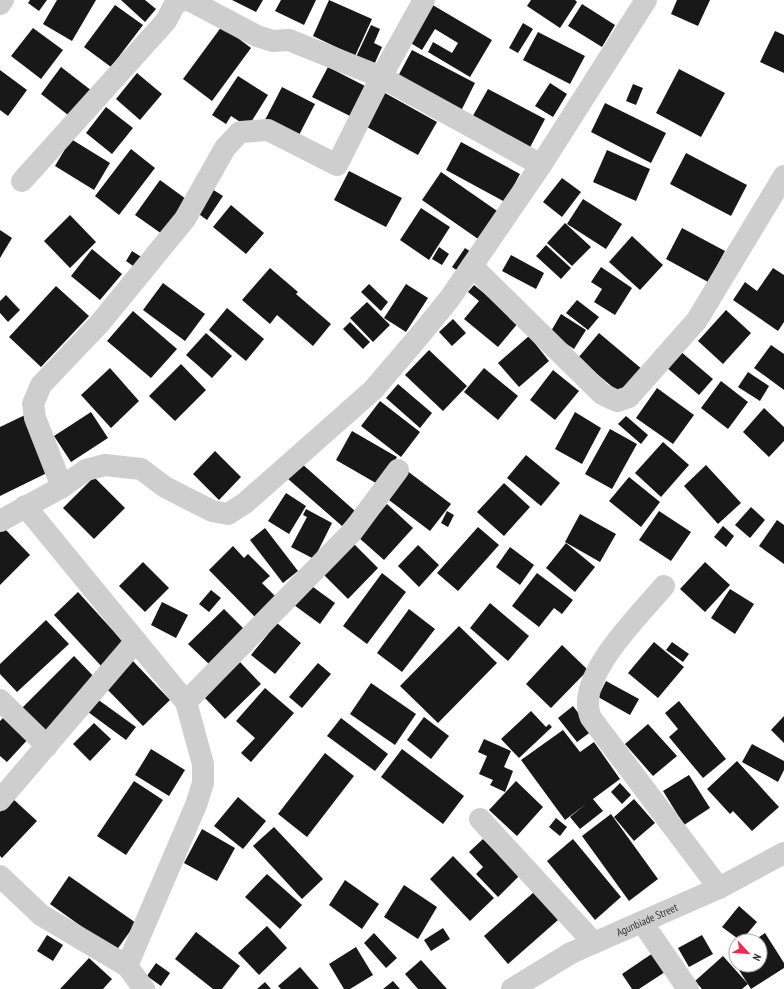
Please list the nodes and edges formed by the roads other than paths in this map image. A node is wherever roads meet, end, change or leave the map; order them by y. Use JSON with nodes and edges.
{"nodes":[{"id":1,"x":3,"y":0,"type":"edge"},
{"id":2,"x":188,"y":0,"type":"edge"},
{"id":3,"x":424,"y":0,"type":"edge"},
{"id":4,"x":646,"y":0,"type":"edge"},
{"id":5,"x":0,"y":4,"type":"edge"},
{"id":6,"x":381,"y":77,"type":"junction"},
{"id":7,"x":541,"y":165,"type":"junction"},
{"id":8,"x":784,"y":176,"type":"edge"},
{"id":9,"x":22,"y":182,"type":"dead end"},
{"id":10,"x":472,"y":266,"type":"junction"},
{"id":11,"x":398,"y":470,"type":"dead end"},
{"id":12,"x":62,"y":487,"type":"junction"},
{"id":13,"x":25,"y":506,"type":"junction"},
{"id":14,"x":0,"y":521,"type":"edge"},
{"id":15,"x":664,"y":586,"type":"dead end"},
{"id":16,"x":136,"y":641,"type":"junction"},
{"id":17,"x":0,"y":700,"type":"edge"},
{"id":18,"x":186,"y":702,"type":"junction"},
{"id":19,"x":47,"y":746,"type":"junction"},
{"id":20,"x":0,"y":800,"type":"edge"},
{"id":21,"x":480,"y":819,"type":"dead end"},
{"id":22,"x":784,"y":853,"type":"edge"},
{"id":23,"x":0,"y":876,"type":"edge"},
{"id":24,"x":719,"y":888,"type":"junction"},
{"id":25,"x":642,"y":922,"type":"junction"},
{"id":26,"x":594,"y":943,"type":"junction"},
{"id":27,"x":127,"y":966,"type":"junction"},
{"id":28,"x":144,"y":989,"type":"edge"},
{"id":29,"x":512,"y":989,"type":"edge"},
{"id":30,"x":688,"y":989,"type":"edge"}],
"edges":[{"from":1,"to":5,"type":"street"},
{"from":2,"to":6,"type":"street"},
{"from":2,"to":9,"type":"street"},
{"from":3,"to":6,"type":"street"},
{"from":4,"to":7,"type":"street"},
{"from":6,"to":7,"type":"street"},
{"from":6,"to":12,"type":"street"},
{"from":7,"to":10,"type":"street"},
{"from":8,"to":10,"type":"street"},
{"from":10,"to":12,"type":"street"},
{"from":11,"to":18,"type":"street"},
{"from":12,"to":13,"type":"street"},
{"from":13,"to":14,"type":"street"},
{"from":13,"to":16,"type":"street"},
{"from":15,"to":24,"type":"street"},
{"from":16,"to":18,"type":"street"},
{"from":16,"to":19,"type":"street"},
{"from":17,"to":19,"type":"street"},
{"from":18,"to":27,"type":"street"},
{"from":19,"to":20,"type":"street"},
{"from":21,"to":26,"type":"street"},
{"from":22,"to":24,"type":"street","name":"Agunbiade Street"},
{"from":23,"to":27,"type":"street"},
{"from":24,"to":25,"type":"street","name":"Agunbiade Street"},
{"from":25,"to":26,"type":"street","name":"Agunbiade Street"},
{"from":25,"to":30,"type":"street"},
{"from":26,"to":29,"type":"street","name":"Agunbiade Street"},
{"from":27,"to":28,"type":"street"}]}
